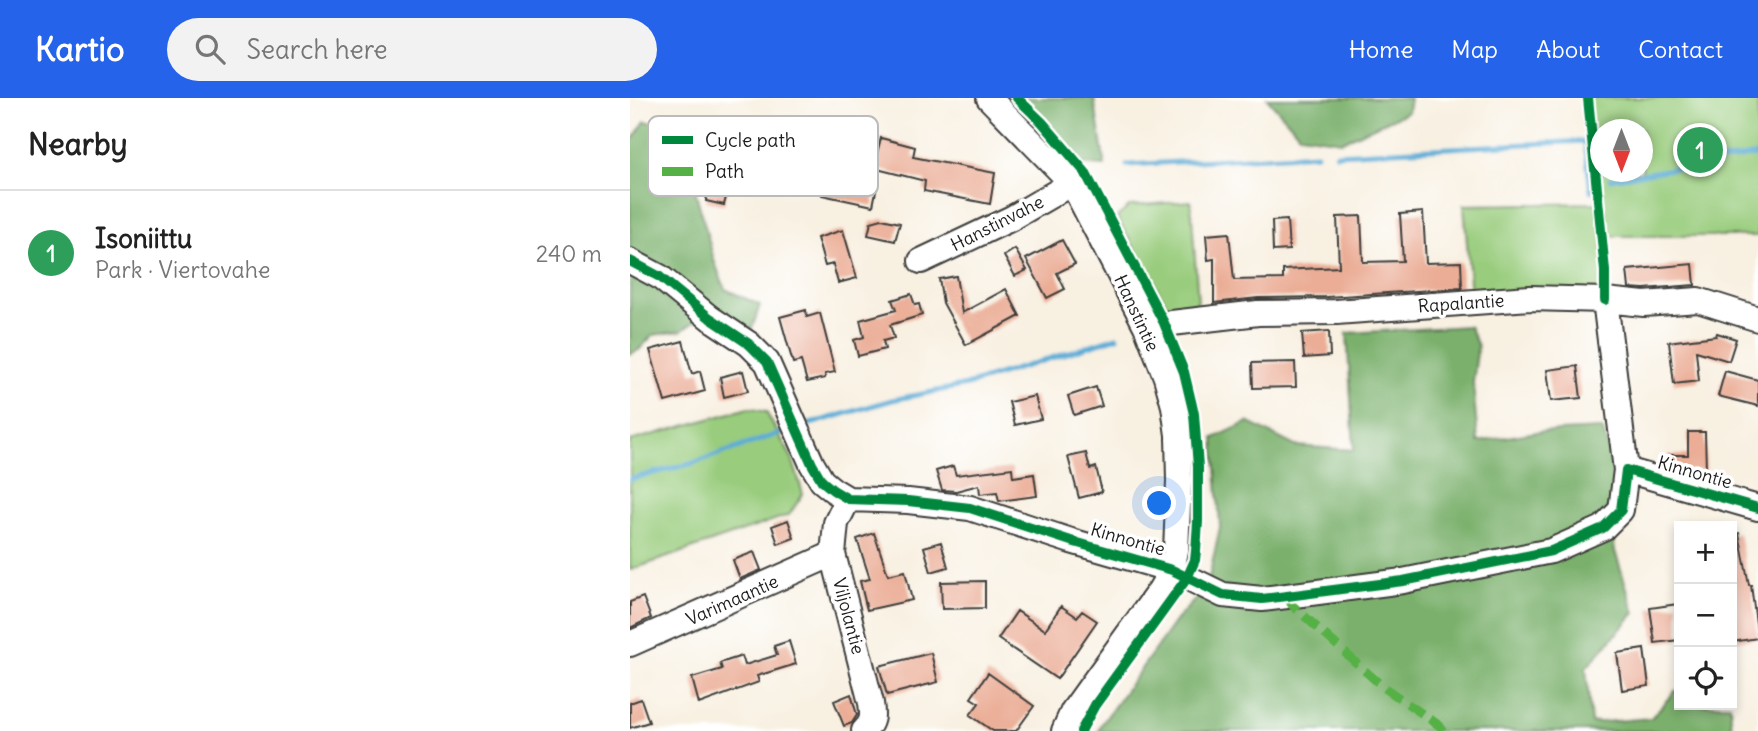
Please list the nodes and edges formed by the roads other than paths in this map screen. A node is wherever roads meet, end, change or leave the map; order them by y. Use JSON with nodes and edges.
{"nodes":[{"id":1,"x":989,"y":98,"type":"edge"},
{"id":2,"x":1072,"y":183,"type":"junction"},
{"id":3,"x":630,"y":261,"type":"edge"},
{"id":4,"x":921,"y":261,"type":"dead end"},
{"id":5,"x":1605,"y":300,"type":"junction"},
{"id":6,"x":1758,"y":319,"type":"edge"},
{"id":7,"x":1146,"y":326,"type":"junction"},
{"id":8,"x":1626,"y":470,"type":"junction"},
{"id":9,"x":848,"y":499,"type":"junction"},
{"id":10,"x":1758,"y":508,"type":"edge"},
{"id":11,"x":833,"y":554,"type":"junction"},
{"id":12,"x":1171,"y":570,"type":"junction"},
{"id":13,"x":630,"y":644,"type":"edge"},
{"id":14,"x":864,"y":731,"type":"edge"},
{"id":15,"x":1064,"y":731,"type":"edge"}],
"edges":[{"from":1,"to":2,"type":"street","name":"Hanstintie"},
{"from":2,"to":4,"type":"street","name":"Hanstinvahe"},
{"from":2,"to":7,"type":"street","name":"Hanstintie"},
{"from":3,"to":9,"type":"street"},
{"from":5,"to":6,"type":"street","name":"Rapalantie"},
{"from":5,"to":7,"type":"street","name":"Rapalantie"},
{"from":5,"to":8,"type":"street"},
{"from":7,"to":12,"type":"street","name":"Hanstintie"},
{"from":8,"to":10,"type":"street","name":"Kinnontie"},
{"from":8,"to":12,"type":"street","name":"Kinnontie"},
{"from":9,"to":11,"type":"street","name":"Viljolantie"},
{"from":9,"to":12,"type":"street","name":"Kinnontie"},
{"from":11,"to":13,"type":"street","name":"Varimaantie"},
{"from":11,"to":14,"type":"street","name":"Viljolantie"},
{"from":12,"to":15,"type":"street"}]}
